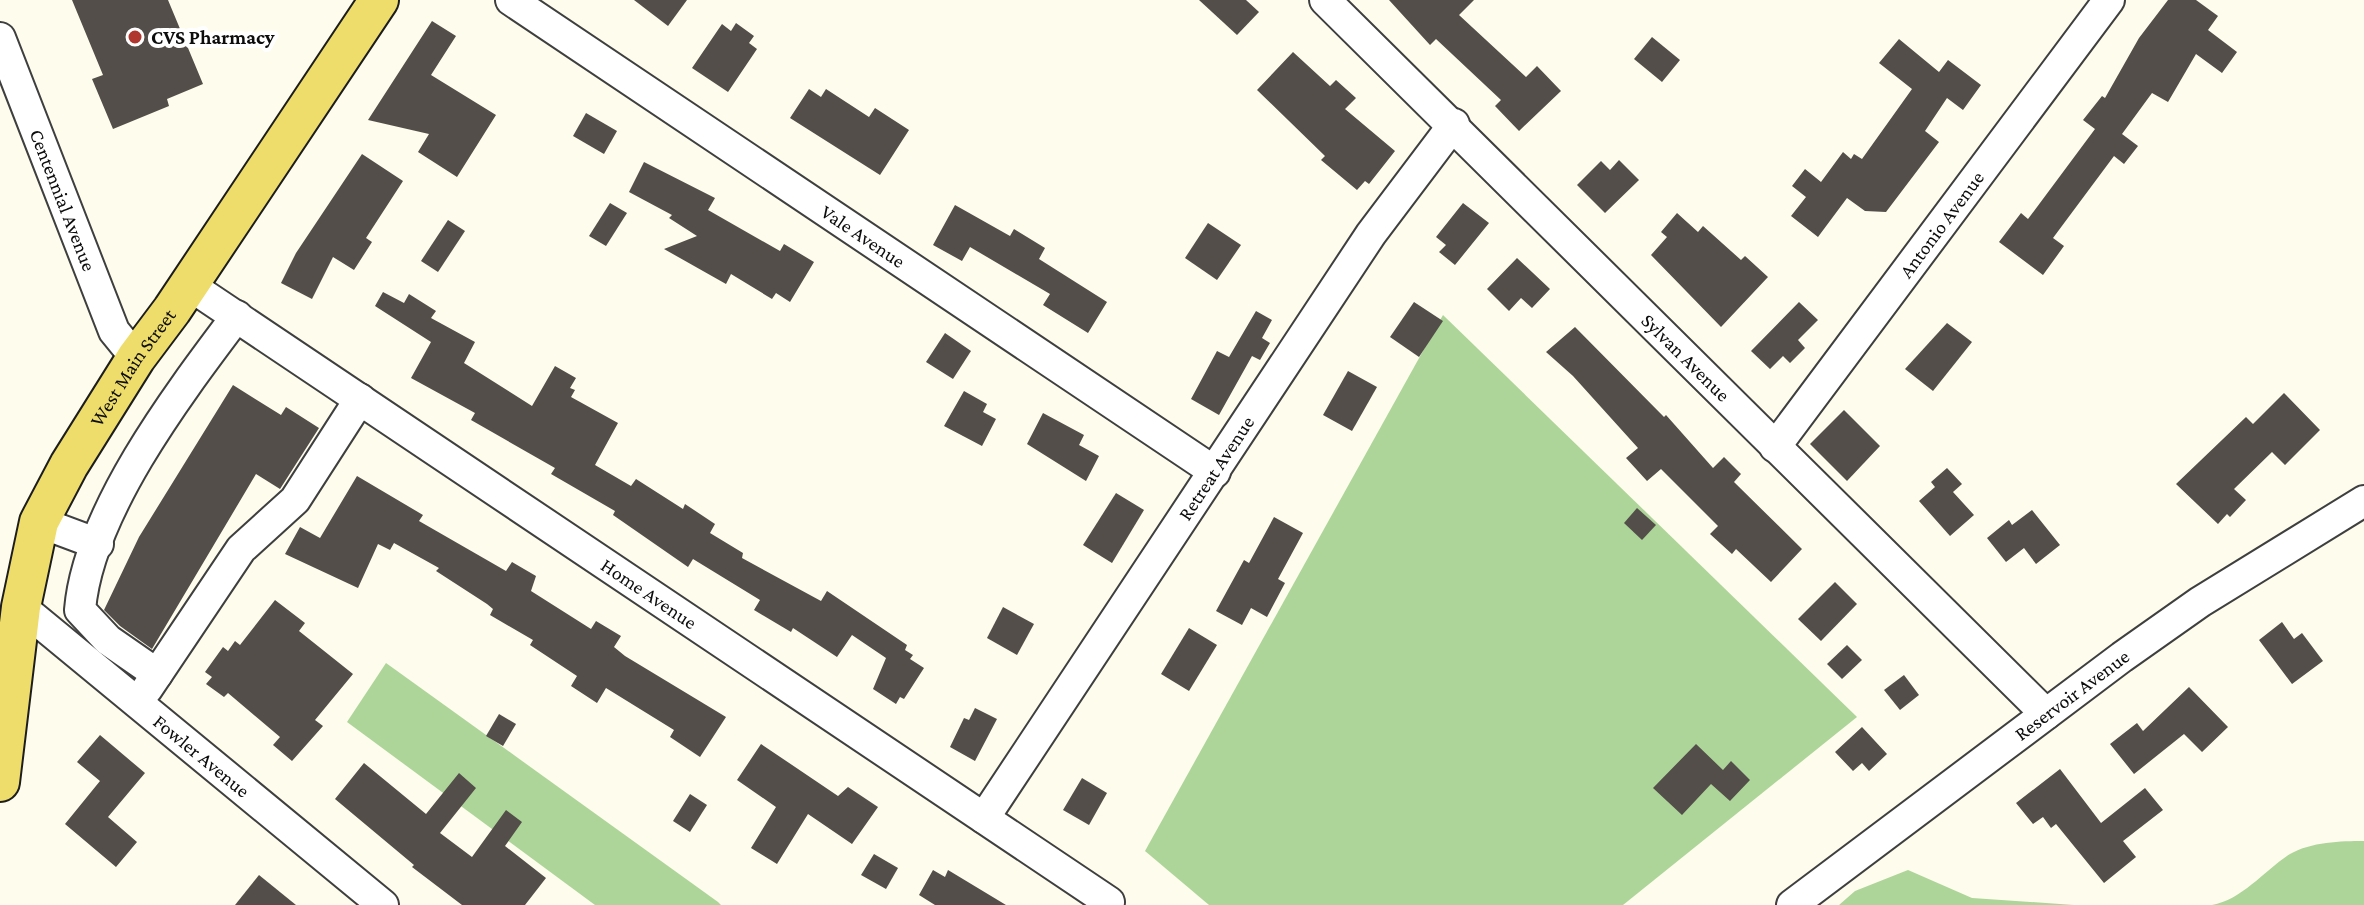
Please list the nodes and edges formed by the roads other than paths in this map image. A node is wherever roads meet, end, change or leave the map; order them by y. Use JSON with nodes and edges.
{"nodes":[{"id":1,"x":379,"y":0,"type":"edge"},
{"id":2,"x":511,"y":0,"type":"edge"},
{"id":3,"x":1325,"y":0,"type":"edge"},
{"id":4,"x":2109,"y":0,"type":"edge"},
{"id":5,"x":0,"y":38,"type":"edge"},
{"id":6,"x":1454,"y":124,"type":"junction"},
{"id":7,"x":189,"y":285,"type":"junction"},
{"id":8,"x":237,"y":316,"type":"junction"},
{"id":9,"x":136,"y":358,"type":"junction"},
{"id":10,"x":360,"y":399,"type":"junction"},
{"id":11,"x":1775,"y":447,"type":"junction"},
{"id":12,"x":1215,"y":472,"type":"junction"},
{"id":13,"x":2364,"y":501,"type":"edge"},
{"id":14,"x":39,"y":522,"type":"junction"},
{"id":15,"x":98,"y":544,"type":"junction"},
{"id":16,"x":21,"y":607,"type":"junction"},
{"id":17,"x":157,"y":674,"type":"junction"},
{"id":18,"x":139,"y":701,"type":"junction"},
{"id":19,"x":2046,"y":714,"type":"junction"},
{"id":20,"x":0,"y":782,"type":"edge"},
{"id":21,"x":984,"y":818,"type":"junction"},
{"id":22,"x":1109,"y":902,"type":"dead end"},
{"id":23,"x":383,"y":905,"type":"edge"},
{"id":24,"x":1792,"y":905,"type":"edge"}],
"edges":[{"from":1,"to":7,"type":"main road","name":"West Main Street"},
{"from":2,"to":12,"type":"street","name":"Vale Avenue"},
{"from":3,"to":6,"type":"street","name":"Sylvan Avenue"},
{"from":4,"to":11,"type":"street","name":"Antonio Avenue"},
{"from":5,"to":9,"type":"street","name":"Centennial Avenue"},
{"from":6,"to":11,"type":"street","name":"Sylvan Avenue"},
{"from":6,"to":12,"type":"street","name":"Retreat Avenue"},
{"from":7,"to":8,"type":"street","name":"Home Avenue"},
{"from":7,"to":9,"type":"main road","name":"West Main Street"},
{"from":8,"to":10,"type":"street","name":"Home Avenue"},
{"from":8,"to":15,"type":"street"},
{"from":9,"to":14,"type":"main road","name":"West Main Street"},
{"from":10,"to":17,"type":"street"},
{"from":10,"to":21,"type":"street","name":"Home Avenue"},
{"from":11,"to":19,"type":"street","name":"Sylvan Avenue"},
{"from":12,"to":21,"type":"street","name":"Retreat Avenue"},
{"from":13,"to":19,"type":"street","name":"Reservoir Avenue"},
{"from":14,"to":15,"type":"street"},
{"from":14,"to":16,"type":"main road","name":"West Main Street"},
{"from":15,"to":17,"type":"street"},
{"from":16,"to":18,"type":"street","name":"Fowler Avenue"},
{"from":16,"to":20,"type":"main road","name":"West Main Street"},
{"from":17,"to":18,"type":"street"},
{"from":18,"to":23,"type":"street","name":"Fowler Avenue"},
{"from":19,"to":24,"type":"street","name":"Reservoir Avenue"},
{"from":21,"to":22,"type":"street","name":"Home Avenue"}]}
